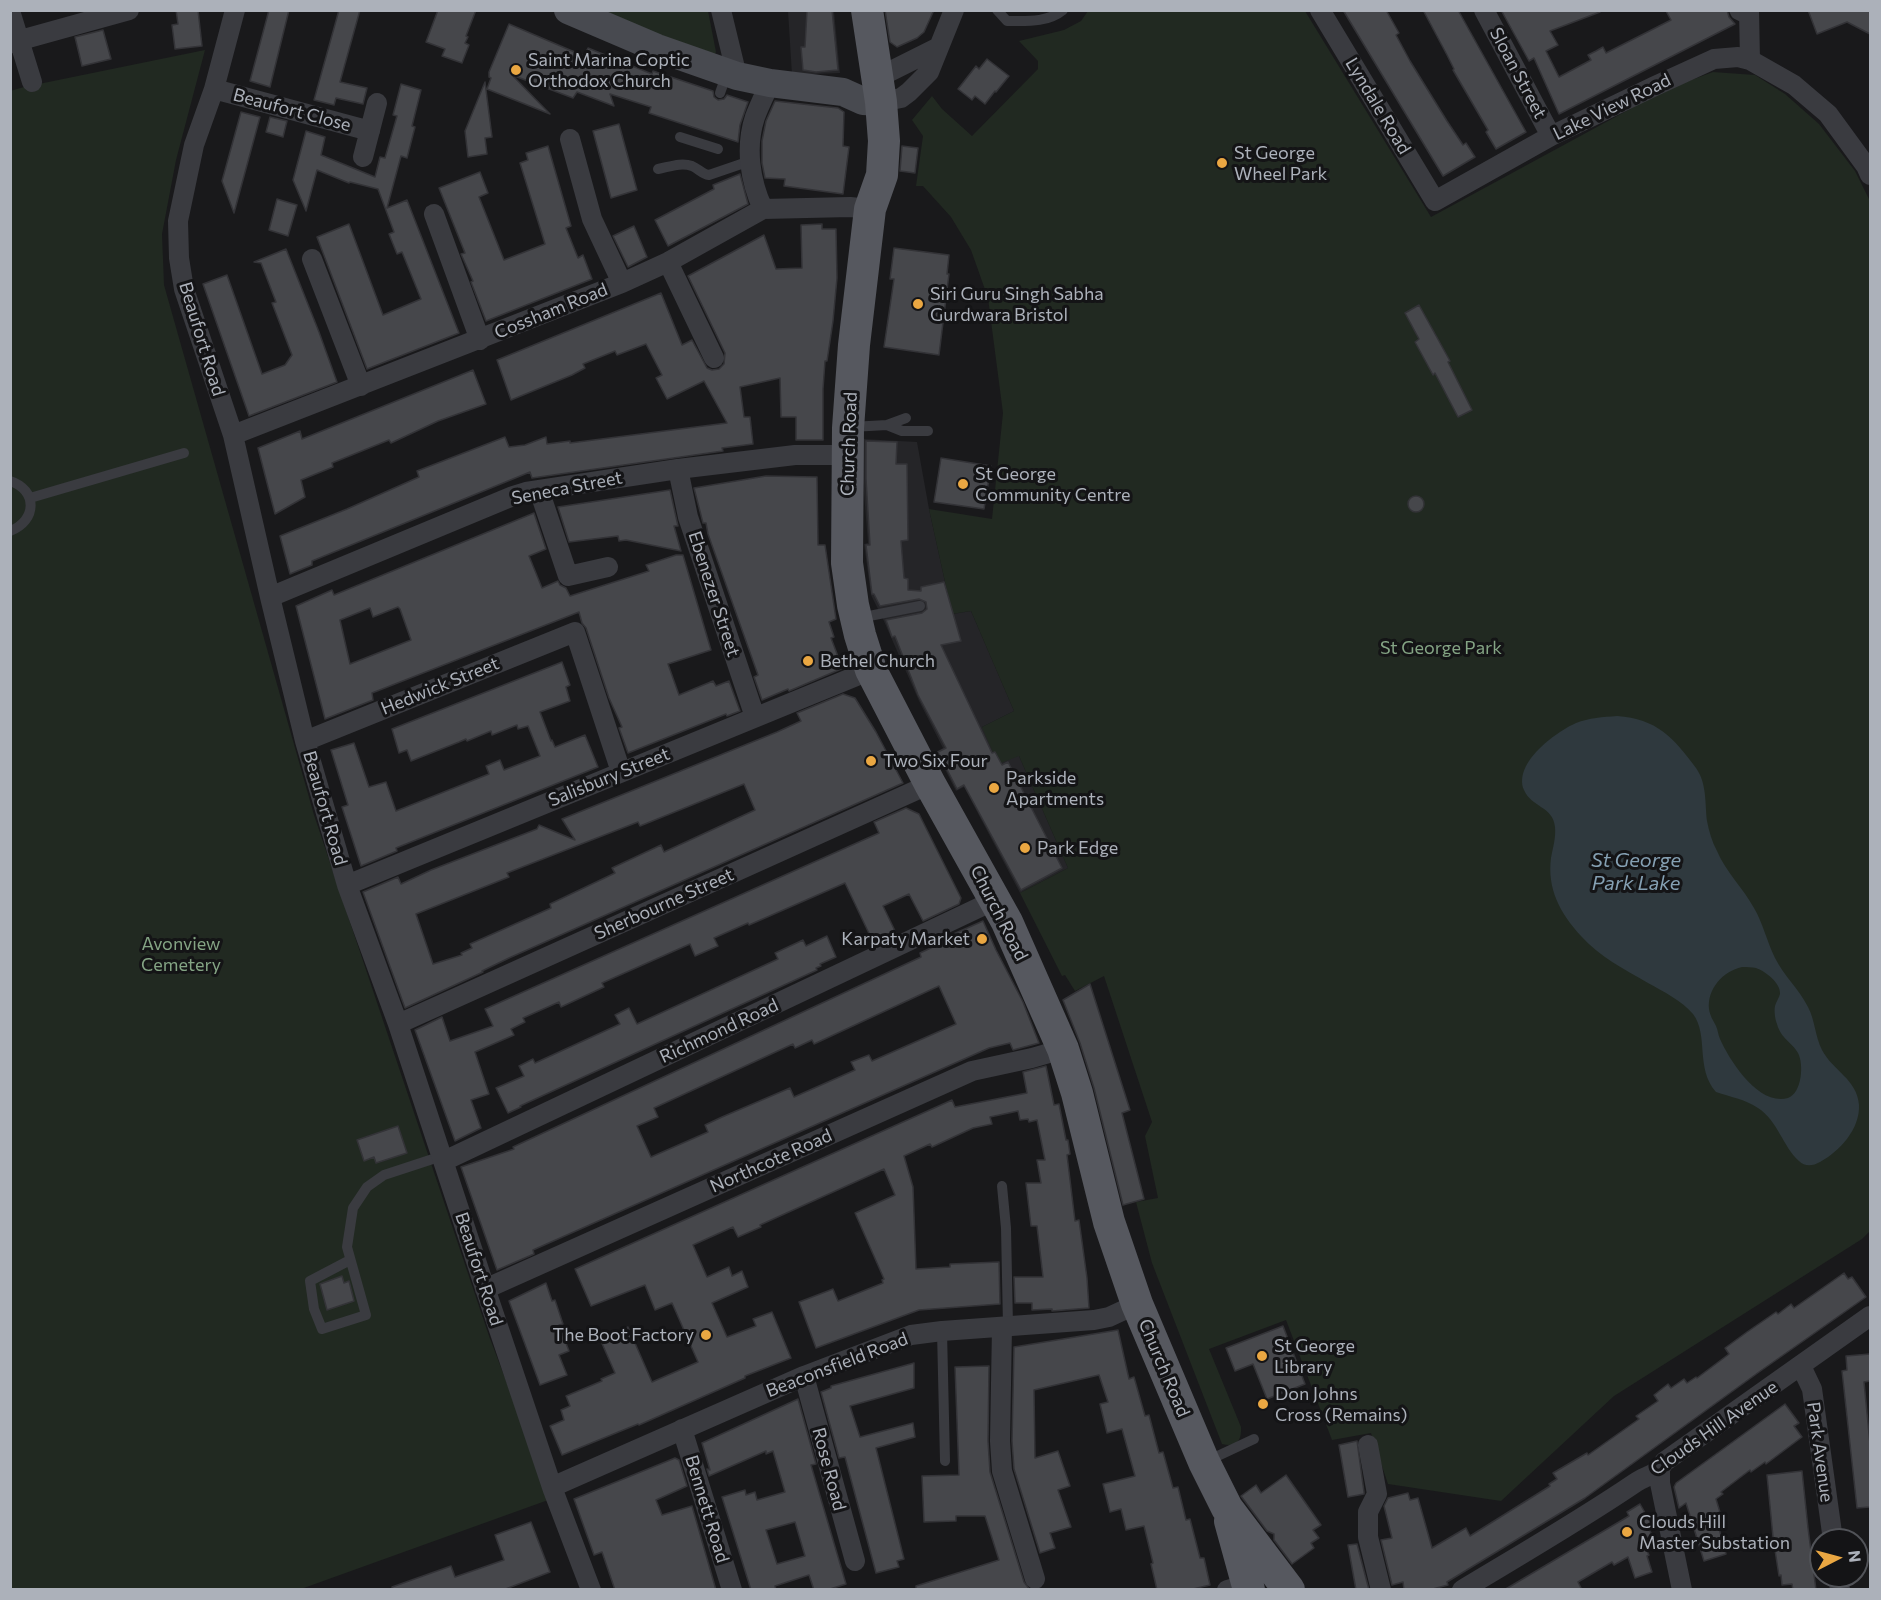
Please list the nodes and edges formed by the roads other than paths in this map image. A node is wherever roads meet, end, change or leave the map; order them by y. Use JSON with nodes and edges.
{"nodes":[{"id":1,"x":129,"y":10,"type":"edge"},
{"id":2,"x":235,"y":10,"type":"edge"},
{"id":3,"x":568,"y":10,"type":"edge"},
{"id":4,"x":721,"y":10,"type":"edge"},
{"id":5,"x":851,"y":10,"type":"edge"},
{"id":6,"x":867,"y":10,"type":"edge"},
{"id":7,"x":954,"y":10,"type":"edge"},
{"id":8,"x":997,"y":10,"type":"edge"},
{"id":9,"x":1063,"y":10,"type":"edge"},
{"id":10,"x":1320,"y":10,"type":"edge"},
{"id":11,"x":1484,"y":10,"type":"edge"},
{"id":12,"x":10,"y":11,"type":"edge"},
{"id":13,"x":1744,"y":14,"type":"edge"},
{"id":14,"x":15,"y":41,"type":"edge"},
{"id":15,"x":939,"y":47,"type":"junction"},
{"id":16,"x":1750,"y":60,"type":"junction"},
{"id":17,"x":728,"y":80,"type":"junction"},
{"id":18,"x":32,"y":81,"type":"dead end"},
{"id":19,"x":770,"y":83,"type":"junction"},
{"id":20,"x":214,"y":88,"type":"junction"},
{"id":21,"x":865,"y":91,"type":"junction"},
{"id":22,"x":378,"y":103,"type":"dead end"},
{"id":23,"x":370,"y":131,"type":"junction"},
{"id":24,"x":707,"y":132,"type":"dead end"},
{"id":25,"x":1551,"y":136,"type":"junction"},
{"id":26,"x":680,"y":137,"type":"dead end"},
{"id":27,"x":570,"y":138,"type":"dead end"},
{"id":28,"x":703,"y":144,"type":"junction"},
{"id":29,"x":718,"y":149,"type":"dead end"},
{"id":30,"x":363,"y":157,"type":"dead end"},
{"id":31,"x":750,"y":161,"type":"junction"},
{"id":32,"x":658,"y":169,"type":"dead end"},
{"id":33,"x":1870,"y":175,"type":"edge"},
{"id":34,"x":1435,"y":201,"type":"joint"},
{"id":35,"x":763,"y":209,"type":"junction"},
{"id":36,"x":870,"y":209,"type":"junction"},
{"id":37,"x":434,"y":214,"type":"dead end"},
{"id":38,"x":312,"y":259,"type":"dead end"},
{"id":39,"x":668,"y":262,"type":"junction"},
{"id":40,"x":622,"y":283,"type":"junction"},
{"id":41,"x":480,"y":340,"type":"junction"},
{"id":42,"x":714,"y":358,"type":"dead end"},
{"id":43,"x":361,"y":386,"type":"junction"},
{"id":44,"x":906,"y":418,"type":"dead end"},
{"id":45,"x":887,"y":425,"type":"junction"},
{"id":46,"x":928,"y":431,"type":"dead end"},
{"id":47,"x":232,"y":435,"type":"junction"},
{"id":48,"x":847,"y":441,"type":"junction"},
{"id":49,"x":184,"y":453,"type":"dead end"},
{"id":50,"x":678,"y":469,"type":"junction"},
{"id":51,"x":10,"y":481,"type":"edge"},
{"id":52,"x":539,"y":490,"type":"junction"},
{"id":53,"x":30,"y":498,"type":"junction"},
{"id":54,"x":10,"y":531,"type":"edge"},
{"id":55,"x":608,"y":567,"type":"dead end"},
{"id":56,"x":270,"y":597,"type":"junction"},
{"id":57,"x":920,"y":606,"type":"dead end"},
{"id":58,"x":856,"y":619,"type":"junction"},
{"id":59,"x":871,"y":669,"type":"junction"},
{"id":60,"x":755,"y":717,"type":"junction"},
{"id":61,"x":305,"y":741,"type":"junction"},
{"id":62,"x":621,"y":772,"type":"junction"},
{"id":63,"x":930,"y":784,"type":"junction"},
{"id":64,"x":347,"y":885,"type":"junction"},
{"id":65,"x":995,"y":900,"type":"junction"},
{"id":66,"x":398,"y":1024,"type":"junction"},
{"id":67,"x":1063,"y":1049,"type":"junction"},
{"id":68,"x":443,"y":1159,"type":"junction"},
{"id":69,"x":1002,"y":1186,"type":"dead end"},
{"id":70,"x":350,"y":1260,"type":"junction"},
{"id":71,"x":485,"y":1289,"type":"junction"},
{"id":72,"x":1137,"y":1304,"type":"junction"},
{"id":73,"x":1870,"y":1316,"type":"edge"},
{"id":74,"x":1005,"y":1326,"type":"junction"},
{"id":75,"x":942,"y":1331,"type":"junction"},
{"id":76,"x":1801,"y":1366,"type":"junction"},
{"id":77,"x":804,"y":1376,"type":"junction"},
{"id":78,"x":682,"y":1429,"type":"junction"},
{"id":79,"x":1254,"y":1438,"type":"dead end"},
{"id":80,"x":1368,"y":1445,"type":"dead end"},
{"id":81,"x":945,"y":1461,"type":"dead end"},
{"id":82,"x":1204,"y":1462,"type":"junction"},
{"id":83,"x":1660,"y":1470,"type":"junction"},
{"id":84,"x":552,"y":1487,"type":"junction"},
{"id":85,"x":1227,"y":1508,"type":"junction"},
{"id":86,"x":1831,"y":1528,"type":"edge"},
{"id":87,"x":855,"y":1561,"type":"dead end"},
{"id":88,"x":1035,"y":1579,"type":"dead end"},
{"id":89,"x":587,"y":1586,"type":"edge"},
{"id":90,"x":1241,"y":1588,"type":"edge"},
{"id":91,"x":1288,"y":1589,"type":"edge"},
{"id":92,"x":732,"y":1590,"type":"edge"},
{"id":93,"x":1381,"y":1590,"type":"edge"},
{"id":94,"x":1462,"y":1590,"type":"edge"},
{"id":95,"x":1682,"y":1590,"type":"edge"}],
"edges":[{"from":1,"to":14,"type":"street"},
{"from":2,"to":20,"type":"street","name":"Beaufort Road"},
{"from":3,"to":17,"type":"street"},
{"from":4,"to":17,"type":"street"},
{"from":5,"to":21,"type":"main road","name":"Church Road"},
{"from":6,"to":21,"type":"main road","name":"Church Road"},
{"from":7,"to":15,"type":"street"},
{"from":8,"to":9,"type":"lane"},
{"from":10,"to":34,"type":"street","name":"Lyndale Road"},
{"from":11,"to":25,"type":"street","name":"Sloan Street"},
{"from":12,"to":14,"type":"street"},
{"from":13,"to":16,"type":"street"},
{"from":14,"to":18,"type":"street"},
{"from":15,"to":21,"type":"street"},
{"from":15,"to":21,"type":"street"},
{"from":16,"to":25,"type":"street","name":"Lake View Road"},
{"from":16,"to":33,"type":"street","name":"Lake View Road"},
{"from":17,"to":19,"type":"street"},
{"from":19,"to":21,"type":"street"},
{"from":19,"to":31,"type":"street"},
{"from":20,"to":23,"type":"street","name":"Beaufort Close"},
{"from":20,"to":47,"type":"street","name":"Beaufort Road"},
{"from":21,"to":36,"type":"main road","name":"Church Road"},
{"from":22,"to":23,"type":"street","name":"Beaufort Close"},
{"from":23,"to":30,"type":"street","name":"Beaufort Close"},
{"from":24,"to":28,"type":"lane"},
{"from":25,"to":34,"type":"street","name":"Lake View Road"},
{"from":26,"to":28,"type":"lane"},
{"from":27,"to":40,"type":"street"},
{"from":28,"to":29,"type":"lane"},
{"from":31,"to":32,"type":"lane"},
{"from":31,"to":35,"type":"street"},
{"from":35,"to":36,"type":"street","name":"Cossham Road"},
{"from":35,"to":39,"type":"street","name":"Cossham Road"},
{"from":36,"to":48,"type":"main road","name":"Church Road"},
{"from":37,"to":41,"type":"street"},
{"from":38,"to":43,"type":"street"},
{"from":39,"to":40,"type":"street","name":"Cossham Road"},
{"from":39,"to":42,"type":"street"},
{"from":40,"to":41,"type":"street","name":"Cossham Road"},
{"from":41,"to":43,"type":"street","name":"Cossham Road"},
{"from":43,"to":47,"type":"street","name":"Cossham Road"},
{"from":44,"to":45,"type":"lane"},
{"from":45,"to":46,"type":"lane"},
{"from":45,"to":48,"type":"lane"},
{"from":47,"to":56,"type":"street","name":"Beaufort Road"},
{"from":48,"to":50,"type":"street","name":"Seneca Street"},
{"from":48,"to":58,"type":"main road","name":"Church Road"},
{"from":49,"to":53,"type":"lane"},
{"from":50,"to":52,"type":"street","name":"Seneca Street"},
{"from":50,"to":60,"type":"street","name":"Ebenezer Street"},
{"from":51,"to":53,"type":"lane"},
{"from":52,"to":55,"type":"street"},
{"from":52,"to":56,"type":"street","name":"Seneca Street"},
{"from":53,"to":54,"type":"lane"},
{"from":56,"to":61,"type":"street","name":"Beaufort Road"},
{"from":57,"to":58,"type":"lane"},
{"from":58,"to":59,"type":"main road","name":"Church Road"},
{"from":59,"to":60,"type":"street","name":"Salisbury Street"},
{"from":59,"to":63,"type":"main road","name":"Church Road"},
{"from":60,"to":62,"type":"street","name":"Salisbury Street"},
{"from":61,"to":62,"type":"street","name":"Hedwick Street"},
{"from":61,"to":64,"type":"street","name":"Beaufort Road"},
{"from":62,"to":64,"type":"street","name":"Salisbury Street"},
{"from":63,"to":65,"type":"main road","name":"Church Road"},
{"from":63,"to":66,"type":"street","name":"Sherbourne Street"},
{"from":64,"to":66,"type":"street","name":"Beaufort Road"},
{"from":65,"to":67,"type":"main road","name":"Church Road"},
{"from":65,"to":68,"type":"street","name":"Richmond Road"},
{"from":66,"to":68,"type":"street","name":"Beaufort Road"},
{"from":67,"to":71,"type":"street","name":"Northcote Road"},
{"from":67,"to":72,"type":"main road","name":"Church Road"},
{"from":68,"to":70,"type":"lane"},
{"from":68,"to":71,"type":"street","name":"Beaufort Road"},
{"from":69,"to":74,"type":"lane"},
{"from":70,"to":70,"type":"lane"},
{"from":71,"to":84,"type":"street","name":"Beaufort Road"},
{"from":72,"to":74,"type":"street","name":"Beaconsfield Road"},
{"from":72,"to":82,"type":"main road","name":"Church Road"},
{"from":73,"to":76,"type":"street","name":"Clouds Hill Avenue"},
{"from":74,"to":75,"type":"street","name":"Beaconsfield Road"},
{"from":74,"to":88,"type":"street"},
{"from":75,"to":77,"type":"street","name":"Beaconsfield Road"},
{"from":75,"to":81,"type":"lane"},
{"from":76,"to":83,"type":"street","name":"Clouds Hill Avenue"},
{"from":76,"to":86,"type":"street","name":"Park Avenue"},
{"from":77,"to":78,"type":"street","name":"Beaconsfield Road"},
{"from":77,"to":87,"type":"street","name":"Rose Road"},
{"from":78,"to":84,"type":"street","name":"Beaconsfield Road"},
{"from":78,"to":92,"type":"street","name":"Bennett Road"},
{"from":79,"to":82,"type":"lane"},
{"from":80,"to":93,"type":"street"},
{"from":82,"to":85,"type":"main road","name":"Church Road"},
{"from":83,"to":94,"type":"street","name":"Clouds Hill Avenue"},
{"from":83,"to":95,"type":"street"},
{"from":84,"to":89,"type":"street","name":"Beaufort Road"},
{"from":85,"to":90,"type":"main road"},
{"from":85,"to":91,"type":"main road","name":"Church Road"},
{"from":90,"to":91,"type":"main road"}]}
